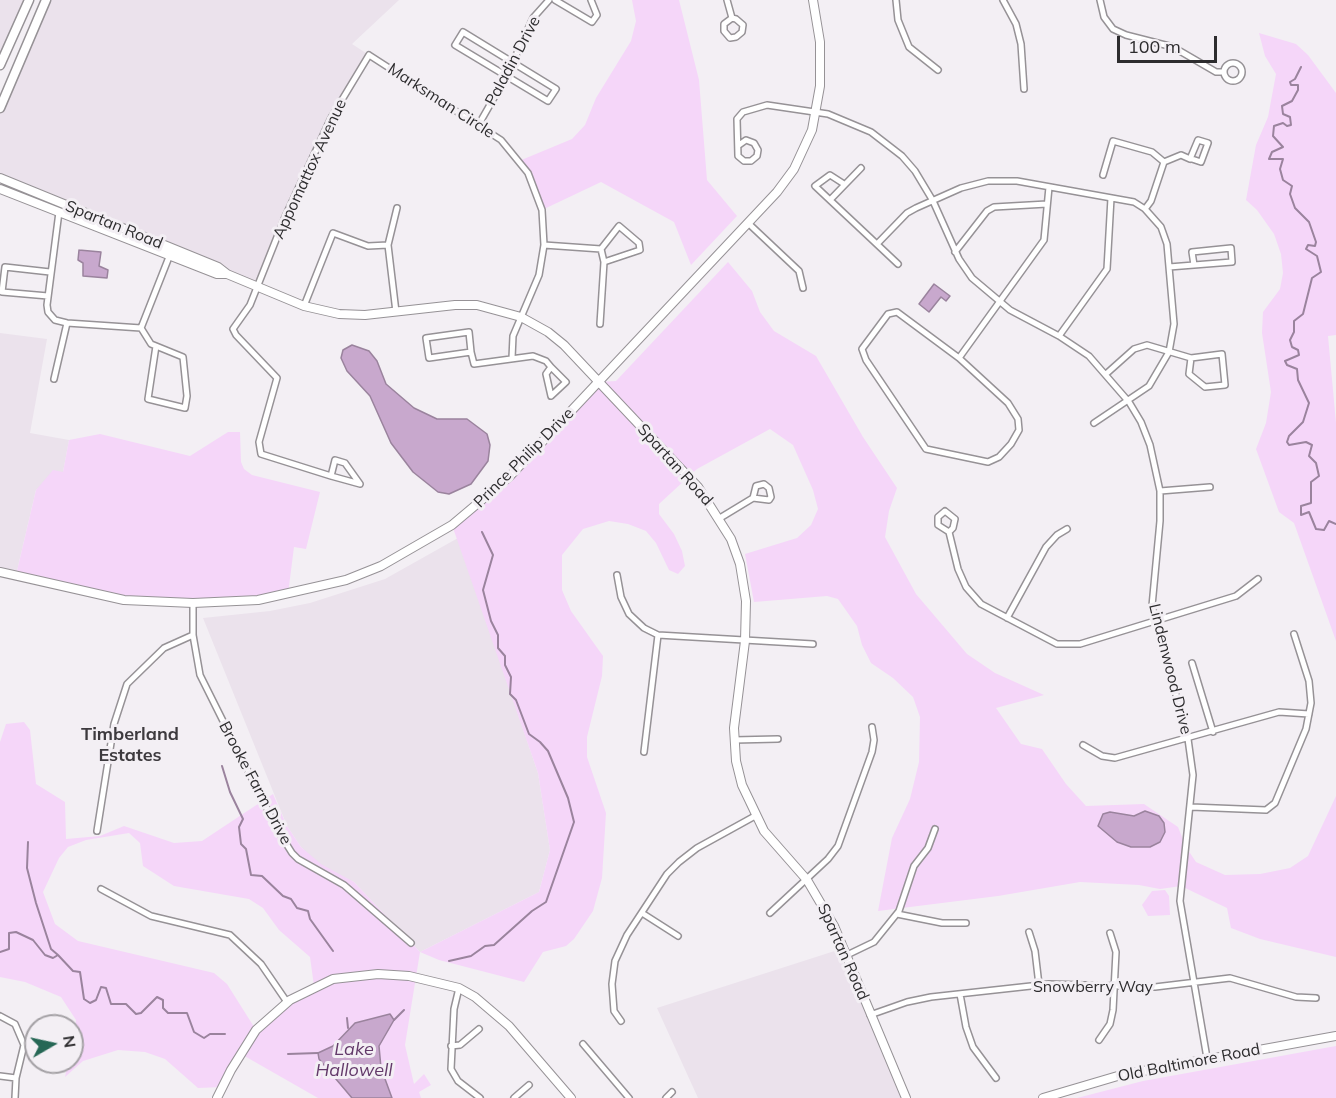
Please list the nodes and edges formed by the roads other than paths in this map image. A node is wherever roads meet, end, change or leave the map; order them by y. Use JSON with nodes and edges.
{"nodes":[{"id":1,"x":29,"y":0,"type":"edge"},
{"id":2,"x":46,"y":0,"type":"edge"},
{"id":3,"x":549,"y":0,"type":"edge"},
{"id":4,"x":555,"y":0,"type":"edge"},
{"id":5,"x":591,"y":0,"type":"edge"},
{"id":6,"x":727,"y":0,"type":"edge"},
{"id":7,"x":813,"y":0,"type":"edge"},
{"id":8,"x":896,"y":0,"type":"edge"},
{"id":9,"x":1003,"y":0,"type":"edge"},
{"id":10,"x":1100,"y":0,"type":"edge"},
{"id":11,"x":732,"y":18,"type":"dead end"},
{"id":12,"x":369,"y":55,"type":"joint"},
{"id":13,"x":514,"y":62,"type":"junction"},
{"id":14,"x":0,"y":65,"type":"edge"},
{"id":15,"x":938,"y":70,"type":"dead end"},
{"id":16,"x":1224,"y":72,"type":"dead end"},
{"id":17,"x":507,"y":75,"type":"junction"},
{"id":18,"x":1024,"y":89,"type":"dead end"},
{"id":19,"x":0,"y":108,"type":"edge"},
{"id":20,"x":817,"y":111,"type":"junction"},
{"id":21,"x":479,"y":123,"type":"junction"},
{"id":22,"x":739,"y":145,"type":"junction"},
{"id":23,"x":1190,"y":159,"type":"dead end"},
{"id":24,"x":1164,"y":162,"type":"junction"},
{"id":25,"x":861,"y":168,"type":"dead end"},
{"id":26,"x":1103,"y":175,"type":"dead end"},
{"id":27,"x":0,"y":178,"type":"edge"},
{"id":28,"x":844,"y":184,"type":"junction"},
{"id":29,"x":1049,"y":187,"type":"junction"},
{"id":30,"x":0,"y":189,"type":"edge"},
{"id":31,"x":1111,"y":198,"type":"junction"},
{"id":32,"x":830,"y":200,"type":"junction"},
{"id":33,"x":933,"y":201,"type":"junction"},
{"id":34,"x":1047,"y":204,"type":"junction"},
{"id":35,"x":397,"y":208,"type":"dead end"},
{"id":36,"x":1145,"y":208,"type":"junction"},
{"id":37,"x":58,"y":212,"type":"junction"},
{"id":38,"x":748,"y":223,"type":"junction"},
{"id":39,"x":877,"y":244,"type":"junction"},
{"id":40,"x":388,"y":245,"type":"junction"},
{"id":41,"x":544,"y":246,"type":"junction"},
{"id":42,"x":601,"y":249,"type":"junction"},
{"id":43,"x":171,"y":251,"type":"junction"},
{"id":44,"x":955,"y":252,"type":"junction"},
{"id":45,"x":604,"y":262,"type":"junction"},
{"id":46,"x":898,"y":264,"type":"dead end"},
{"id":47,"x":1194,"y":265,"type":"junction"},
{"id":48,"x":1169,"y":267,"type":"junction"},
{"id":49,"x":50,"y":272,"type":"junction"},
{"id":50,"x":257,"y":286,"type":"junction"},
{"id":51,"x":803,"y":288,"type":"dead end"},
{"id":52,"x":48,"y":297,"type":"junction"},
{"id":53,"x":999,"y":303,"type":"junction"},
{"id":54,"x":304,"y":306,"type":"junction"},
{"id":55,"x":396,"y":312,"type":"junction"},
{"id":56,"x":522,"y":317,"type":"junction"},
{"id":57,"x":67,"y":323,"type":"junction"},
{"id":58,"x":600,"y":324,"type":"dead end"},
{"id":59,"x":141,"y":328,"type":"junction"},
{"id":60,"x":1059,"y":336,"type":"junction"},
{"id":61,"x":156,"y":346,"type":"junction"},
{"id":62,"x":471,"y":352,"type":"junction"},
{"id":63,"x":1169,"y":352,"type":"junction"},
{"id":64,"x":512,"y":358,"type":"junction"},
{"id":65,"x":959,"y":358,"type":"junction"},
{"id":66,"x":1191,"y":358,"type":"junction"},
{"id":67,"x":551,"y":367,"type":"junction"},
{"id":68,"x":1106,"y":374,"type":"junction"},
{"id":69,"x":54,"y":379,"type":"dead end"},
{"id":70,"x":598,"y":382,"type":"junction"},
{"id":71,"x":1129,"y":402,"type":"junction"},
{"id":72,"x":1094,"y":423,"type":"dead end"},
{"id":73,"x":331,"y":476,"type":"junction"},
{"id":74,"x":1210,"y":487,"type":"dead end"},
{"id":75,"x":1160,"y":491,"type":"junction"},
{"id":76,"x":753,"y":498,"type":"dead end"},
{"id":77,"x":720,"y":518,"type":"junction"},
{"id":78,"x":1067,"y":529,"type":"dead end"},
{"id":79,"x":949,"y":532,"type":"dead end"},
{"id":80,"x":0,"y":572,"type":"edge"},
{"id":81,"x":616,"y":575,"type":"dead end"},
{"id":82,"x":1258,"y":579,"type":"dead end"},
{"id":83,"x":193,"y":603,"type":"junction"},
{"id":84,"x":1007,"y":618,"type":"junction"},
{"id":85,"x":1155,"y":620,"type":"junction"},
{"id":86,"x":193,"y":634,"type":"junction"},
{"id":87,"x":1294,"y":634,"type":"dead end"},
{"id":88,"x":658,"y":635,"type":"junction"},
{"id":89,"x":745,"y":640,"type":"junction"},
{"id":90,"x":813,"y":644,"type":"dead end"},
{"id":91,"x":1192,"y":663,"type":"dead end"},
{"id":92,"x":1310,"y":714,"type":"junction"},
{"id":93,"x":872,"y":727,"type":"dead end"},
{"id":94,"x":1213,"y":732,"type":"junction"},
{"id":95,"x":778,"y":739,"type":"dead end"},
{"id":96,"x":1188,"y":739,"type":"junction"},
{"id":97,"x":734,"y":740,"type":"junction"},
{"id":98,"x":1083,"y":745,"type":"dead end"},
{"id":99,"x":644,"y":752,"type":"dead end"},
{"id":100,"x":1191,"y":807,"type":"junction"},
{"id":101,"x":755,"y":816,"type":"junction"},
{"id":102,"x":935,"y":829,"type":"dead end"},
{"id":103,"x":98,"y":831,"type":"dead end"},
{"id":104,"x":807,"y":880,"type":"junction"},
{"id":105,"x":101,"y":889,"type":"dead end"},
{"id":106,"x":642,"y":913,"type":"junction"},
{"id":107,"x":770,"y":913,"type":"dead end"},
{"id":108,"x":897,"y":914,"type":"junction"},
{"id":109,"x":966,"y":923,"type":"dead end"},
{"id":110,"x":1029,"y":932,"type":"dead end"},
{"id":111,"x":1110,"y":933,"type":"dead end"},
{"id":112,"x":678,"y":936,"type":"dead end"},
{"id":113,"x":411,"y":943,"type":"dead end"},
{"id":114,"x":847,"y":955,"type":"junction"},
{"id":115,"x":1193,"y":982,"type":"junction"},
{"id":116,"x":1039,"y":985,"type":"junction"},
{"id":117,"x":1114,"y":985,"type":"junction"},
{"id":118,"x":459,"y":988,"type":"junction"},
{"id":119,"x":960,"y":994,"type":"junction"},
{"id":120,"x":1316,"y":998,"type":"dead end"},
{"id":121,"x":287,"y":1002,"type":"junction"},
{"id":122,"x":870,"y":1015,"type":"junction"},
{"id":123,"x":0,"y":1016,"type":"edge"},
{"id":124,"x":621,"y":1021,"type":"dead end"},
{"id":125,"x":479,"y":1029,"type":"dead end"},
{"id":126,"x":1336,"y":1036,"type":"edge"},
{"id":127,"x":1099,"y":1040,"type":"dead end"},
{"id":128,"x":584,"y":1044,"type":"dead end"},
{"id":129,"x":451,"y":1046,"type":"junction"},
{"id":130,"x":1207,"y":1058,"type":"junction"},
{"id":131,"x":0,"y":1076,"type":"edge"},
{"id":132,"x":16,"y":1078,"type":"junction"},
{"id":133,"x":996,"y":1078,"type":"dead end"},
{"id":134,"x":529,"y":1085,"type":"dead end"},
{"id":135,"x":672,"y":1092,"type":"dead end"},
{"id":136,"x":15,"y":1098,"type":"edge"},
{"id":137,"x":216,"y":1098,"type":"edge"},
{"id":138,"x":480,"y":1098,"type":"edge"},
{"id":139,"x":514,"y":1098,"type":"edge"},
{"id":140,"x":571,"y":1098,"type":"edge"},
{"id":141,"x":629,"y":1098,"type":"edge"},
{"id":142,"x":666,"y":1098,"type":"edge"},
{"id":143,"x":906,"y":1098,"type":"edge"},
{"id":144,"x":1043,"y":1098,"type":"edge"}],
"edges":[{"from":1,"to":14,"type":"main road"},
{"from":2,"to":19,"type":"main road"},
{"from":3,"to":13,"type":"street","name":"Paladin Drive"},
{"from":4,"to":5,"type":"street","name":"Paladin Drive"},
{"from":6,"to":11,"type":"street"},
{"from":7,"to":20,"type":"street","name":"Prince Philip Drive"},
{"from":8,"to":15,"type":"street"},
{"from":9,"to":18,"type":"street"},
{"from":10,"to":16,"type":"street"},
{"from":12,"to":21,"type":"street","name":"Marksman Circle"},
{"from":12,"to":50,"type":"street","name":"Appomattox Avenue"},
{"from":13,"to":17,"type":"street","name":"Paladin Drive"},
{"from":13,"to":17,"type":"street"},
{"from":13,"to":17,"type":"street"},
{"from":17,"to":21,"type":"street","name":"Paladin Drive"},
{"from":20,"to":22,"type":"street","name":"Lindenwood Drive"},
{"from":20,"to":33,"type":"street","name":"Lindenwood Drive"},
{"from":20,"to":38,"type":"street","name":"Prince Philip Drive"},
{"from":21,"to":41,"type":"street","name":"Marksman Circle"},
{"from":22,"to":22,"type":"street"},
{"from":23,"to":24,"type":"street"},
{"from":24,"to":26,"type":"street"},
{"from":24,"to":36,"type":"street"},
{"from":25,"to":28,"type":"street"},
{"from":27,"to":43,"type":"street","name":"Spartan Road"},
{"from":28,"to":32,"type":"street"},
{"from":28,"to":32,"type":"street"},
{"from":29,"to":31,"type":"street"},
{"from":29,"to":33,"type":"street"},
{"from":29,"to":34,"type":"street"},
{"from":30,"to":37,"type":"street","name":"Spartan Road"},
{"from":31,"to":36,"type":"street"},
{"from":31,"to":60,"type":"street"},
{"from":32,"to":39,"type":"street"},
{"from":33,"to":39,"type":"street"},
{"from":33,"to":44,"type":"street","name":"Lindenwood Drive"},
{"from":34,"to":44,"type":"street"},
{"from":34,"to":53,"type":"street"},
{"from":35,"to":40,"type":"street"},
{"from":36,"to":48,"type":"street"},
{"from":37,"to":43,"type":"street","name":"Spartan Road"},
{"from":37,"to":49,"type":"street"},
{"from":38,"to":51,"type":"street"},
{"from":38,"to":70,"type":"street","name":"Prince Philip Drive"},
{"from":39,"to":46,"type":"street"},
{"from":40,"to":54,"type":"street"},
{"from":40,"to":55,"type":"street"},
{"from":41,"to":42,"type":"street"},
{"from":41,"to":56,"type":"street","name":"Marksman Circle"},
{"from":42,"to":45,"type":"street"},
{"from":42,"to":45,"type":"street"},
{"from":43,"to":50,"type":"street","name":"Spartan Road"},
{"from":43,"to":59,"type":"street"},
{"from":44,"to":53,"type":"street","name":"Lindenwood Drive"},
{"from":45,"to":58,"type":"street"},
{"from":47,"to":47,"type":"street"},
{"from":47,"to":48,"type":"street"},
{"from":48,"to":63,"type":"street"},
{"from":49,"to":52,"type":"street"},
{"from":49,"to":52,"type":"street"},
{"from":50,"to":54,"type":"street","name":"Spartan Road"},
{"from":50,"to":73,"type":"street","name":"Appomattox Avenue"},
{"from":52,"to":57,"type":"street"},
{"from":53,"to":60,"type":"street","name":"Lindenwood Drive"},
{"from":53,"to":65,"type":"street"},
{"from":54,"to":55,"type":"street","name":"Spartan Road"},
{"from":55,"to":56,"type":"street","name":"Spartan Road"},
{"from":56,"to":64,"type":"street","name":"Marksman Circle"},
{"from":56,"to":70,"type":"street","name":"Spartan Road"},
{"from":57,"to":59,"type":"street"},
{"from":57,"to":69,"type":"street"},
{"from":59,"to":61,"type":"street"},
{"from":60,"to":68,"type":"street","name":"Lindenwood Drive"},
{"from":61,"to":61,"type":"street"},
{"from":62,"to":62,"type":"street"},
{"from":62,"to":64,"type":"street"},
{"from":63,"to":66,"type":"street"},
{"from":63,"to":68,"type":"street"},
{"from":63,"to":71,"type":"street"},
{"from":64,"to":67,"type":"street"},
{"from":65,"to":65,"type":"street"},
{"from":66,"to":66,"type":"street"},
{"from":67,"to":67,"type":"street"},
{"from":68,"to":71,"type":"street","name":"Lindenwood Drive"},
{"from":70,"to":77,"type":"street","name":"Spartan Road"},
{"from":70,"to":83,"type":"street","name":"Prince Philip Drive"},
{"from":71,"to":72,"type":"street"},
{"from":71,"to":75,"type":"street","name":"Lindenwood Drive"},
{"from":73,"to":73,"type":"street"},
{"from":74,"to":75,"type":"street"},
{"from":75,"to":85,"type":"street","name":"Lindenwood Drive"},
{"from":76,"to":77,"type":"street"},
{"from":77,"to":89,"type":"street","name":"Spartan Road"},
{"from":78,"to":84,"type":"street"},
{"from":79,"to":84,"type":"street"},
{"from":80,"to":83,"type":"street","name":"Prince Philip Drive"},
{"from":81,"to":88,"type":"street"},
{"from":82,"to":85,"type":"street"},
{"from":83,"to":86,"type":"street","name":"Brooke Farm Drive"},
{"from":84,"to":85,"type":"street"},
{"from":85,"to":96,"type":"street","name":"Lindenwood Drive"},
{"from":86,"to":103,"type":"street"},
{"from":86,"to":113,"type":"street","name":"Brooke Farm Drive"},
{"from":87,"to":92,"type":"street"},
{"from":88,"to":89,"type":"street"},
{"from":88,"to":99,"type":"street"},
{"from":89,"to":90,"type":"street"},
{"from":89,"to":97,"type":"street","name":"Spartan Road"},
{"from":91,"to":94,"type":"street"},
{"from":92,"to":94,"type":"street"},
{"from":92,"to":100,"type":"street"},
{"from":93,"to":104,"type":"street"},
{"from":94,"to":96,"type":"street"},
{"from":95,"to":97,"type":"street"},
{"from":96,"to":98,"type":"street"},
{"from":96,"to":100,"type":"street","name":"Lindenwood Drive"},
{"from":97,"to":101,"type":"street","name":"Spartan Road"},
{"from":100,"to":115,"type":"street","name":"Lindenwood Drive"},
{"from":101,"to":104,"type":"street","name":"Spartan Road"},
{"from":101,"to":106,"type":"street"},
{"from":102,"to":108,"type":"street"},
{"from":104,"to":107,"type":"street"},
{"from":104,"to":114,"type":"street","name":"Spartan Road"},
{"from":105,"to":121,"type":"street"},
{"from":106,"to":112,"type":"street"},
{"from":106,"to":124,"type":"street"},
{"from":108,"to":109,"type":"street"},
{"from":108,"to":114,"type":"street"},
{"from":110,"to":116,"type":"street"},
{"from":111,"to":117,"type":"street"},
{"from":114,"to":122,"type":"street","name":"Spartan Road"},
{"from":115,"to":117,"type":"street","name":"Snowberry Way"},
{"from":115,"to":120,"type":"street","name":"Snowberry Way"},
{"from":115,"to":130,"type":"street","name":"Lindenwood Drive"},
{"from":116,"to":117,"type":"street","name":"Snowberry Way"},
{"from":116,"to":119,"type":"street","name":"Snowberry Way"},
{"from":117,"to":127,"type":"street"},
{"from":118,"to":121,"type":"street"},
{"from":118,"to":129,"type":"street"},
{"from":118,"to":140,"type":"street"},
{"from":119,"to":122,"type":"street","name":"Snowberry Way"},
{"from":119,"to":133,"type":"street"},
{"from":121,"to":137,"type":"street"},
{"from":122,"to":143,"type":"street","name":"Spartan Road"},
{"from":123,"to":132,"type":"street"},
{"from":125,"to":129,"type":"street"},
{"from":126,"to":130,"type":"street","name":"Old Baltimore Road"},
{"from":128,"to":141,"type":"street"},
{"from":129,"to":138,"type":"street"},
{"from":130,"to":144,"type":"street","name":"Old Baltimore Road"},
{"from":131,"to":132,"type":"street"},
{"from":132,"to":136,"type":"street"},
{"from":134,"to":139,"type":"street"},
{"from":135,"to":142,"type":"street"}]}
